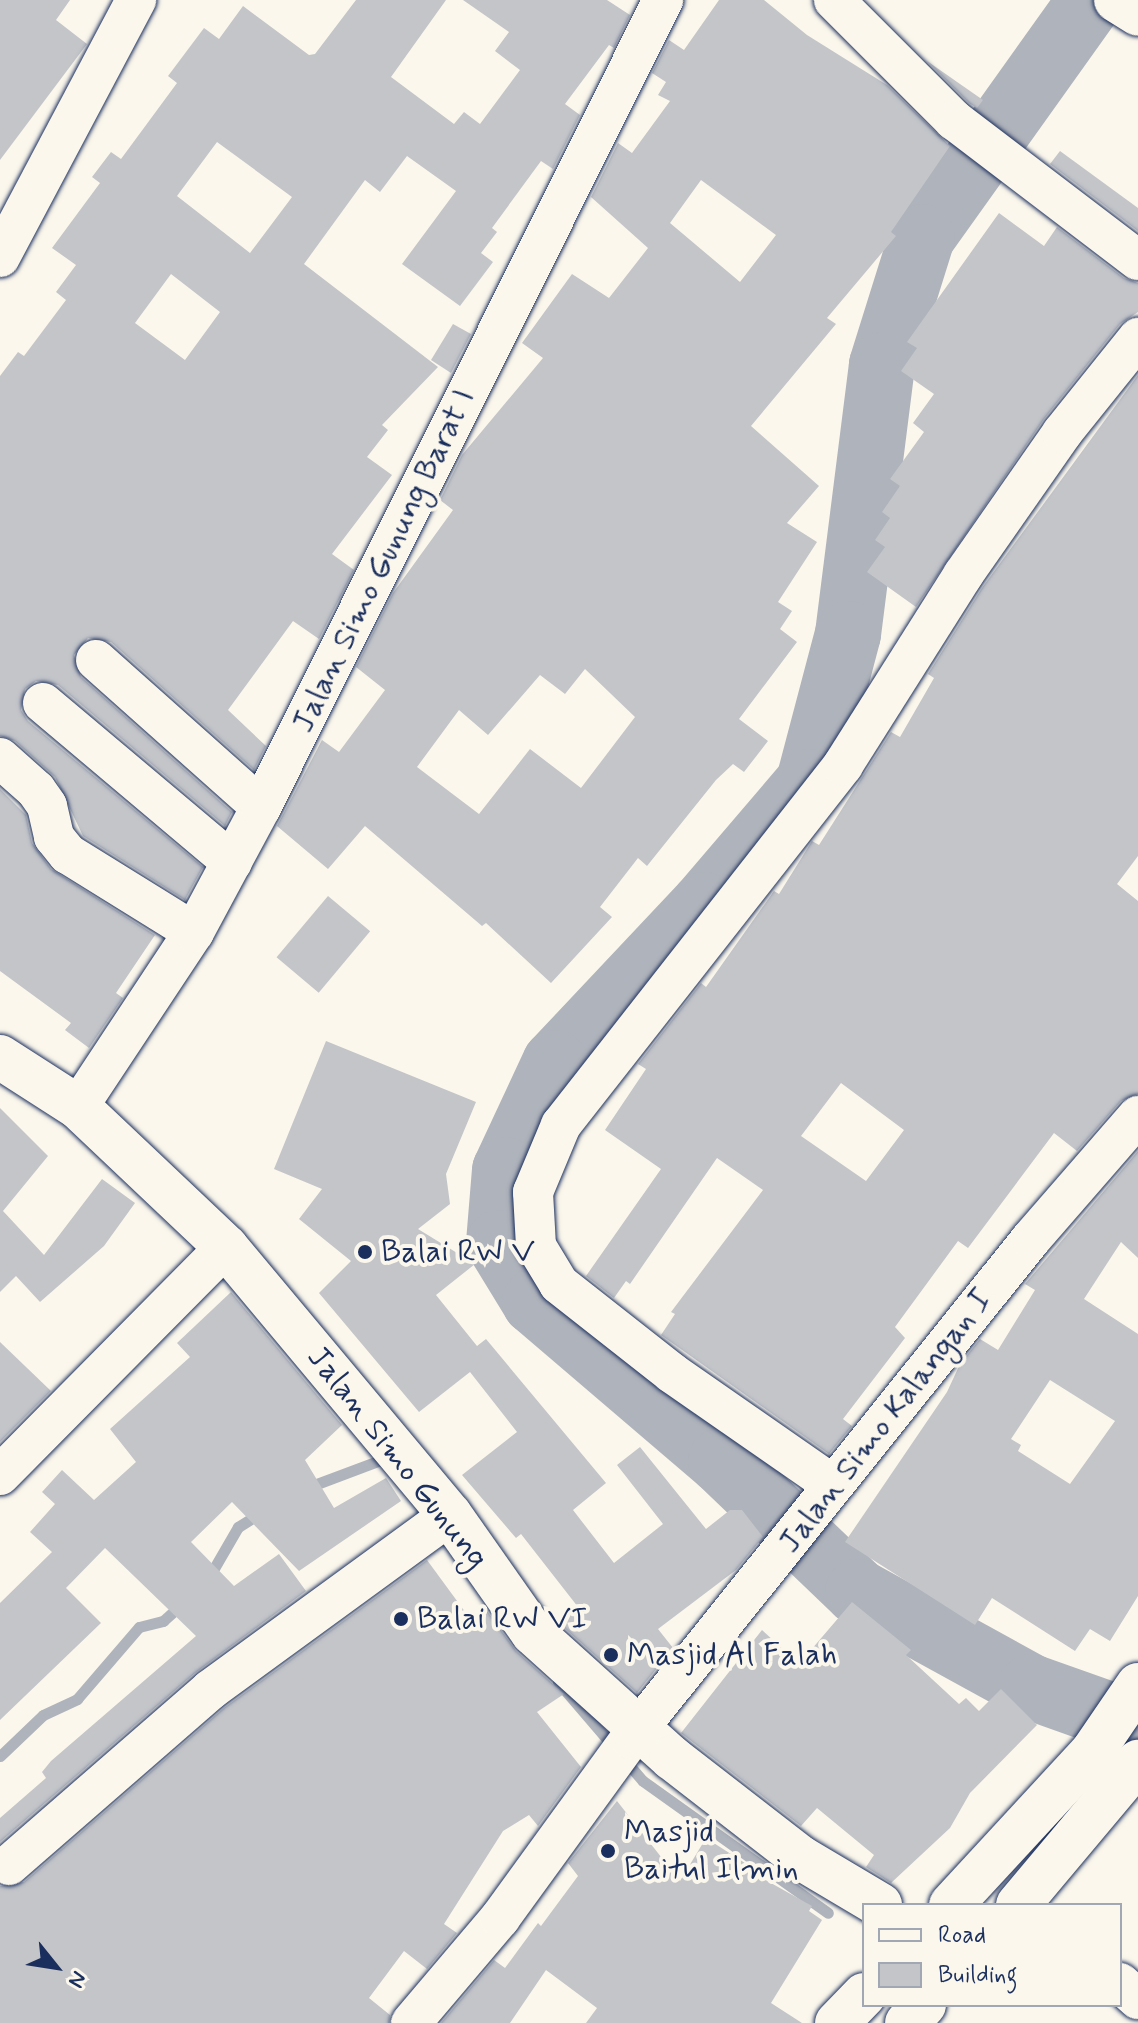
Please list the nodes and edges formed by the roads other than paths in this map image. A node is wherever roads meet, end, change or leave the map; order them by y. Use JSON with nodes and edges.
{"nodes":[{"id":1,"x":136,"y":0,"type":"edge"},
{"id":2,"x":663,"y":0,"type":"edge"},
{"id":3,"x":834,"y":0,"type":"edge"},
{"id":4,"x":1117,"y":0,"type":"edge"},
{"id":5,"x":1138,"y":14,"type":"edge"},
{"id":6,"x":0,"y":257,"type":"edge"},
{"id":7,"x":1138,"y":260,"type":"edge"},
{"id":8,"x":1138,"y":338,"type":"edge"},
{"id":9,"x":96,"y":660,"type":"dead end"},
{"id":10,"x":43,"y":703,"type":"dead end"},
{"id":11,"x":0,"y":758,"type":"edge"},
{"id":12,"x":261,"y":807,"type":"junction"},
{"id":13,"x":232,"y":862,"type":"junction"},
{"id":14,"x":194,"y":932,"type":"junction"},
{"id":15,"x":0,"y":1057,"type":"edge"},
{"id":16,"x":78,"y":1107,"type":"junction"},
{"id":17,"x":1138,"y":1116,"type":"edge"},
{"id":18,"x":226,"y":1247,"type":"junction"},
{"id":19,"x":0,"y":1475,"type":"edge"},
{"id":20,"x":822,"y":1499,"type":"junction"},
{"id":21,"x":439,"y":1523,"type":"junction"},
{"id":22,"x":1134,"y":1691,"type":"edge"},
{"id":23,"x":624,"y":1748,"type":"junction"},
{"id":24,"x":1133,"y":1769,"type":"edge"},
{"id":25,"x":9,"y":1865,"type":"dead end"},
{"id":26,"x":877,"y":1903,"type":"edge"},
{"id":27,"x":953,"y":1903,"type":"edge"},
{"id":28,"x":1023,"y":1903,"type":"edge"},
{"id":29,"x":1122,"y":1985,"type":"edge"},
{"id":30,"x":862,"y":1997,"type":"edge"},
{"id":31,"x":1138,"y":1999,"type":"edge"},
{"id":32,"x":922,"y":2007,"type":"edge"},
{"id":33,"x":411,"y":2023,"type":"edge"},
{"id":34,"x":837,"y":2023,"type":"edge"},
{"id":35,"x":907,"y":2023,"type":"edge"}],
"edges":[{"from":1,"to":6,"type":"street"},
{"from":2,"to":12,"type":"street","name":"Jalan Simo Gunung Barat I"},
{"from":3,"to":7,"type":"street"},
{"from":4,"to":5,"type":"main road"},
{"from":8,"to":20,"type":"street"},
{"from":9,"to":12,"type":"street"},
{"from":10,"to":13,"type":"street"},
{"from":11,"to":14,"type":"street"},
{"from":12,"to":13,"type":"street","name":"Jalan Simo Gunung Barat I"},
{"from":13,"to":14,"type":"street","name":"Jalan Simo Gunung Barat I"},
{"from":14,"to":16,"type":"street","name":"Jalan Simo Gunung Barat I"},
{"from":15,"to":16,"type":"main road","name":"Jalan Simo Gunung"},
{"from":16,"to":18,"type":"main road","name":"Jalan Simo Gunung"},
{"from":17,"to":20,"type":"street","name":"Jalan Simo Kalangan I"},
{"from":18,"to":19,"type":"street"},
{"from":18,"to":21,"type":"main road","name":"Jalan Simo Gunung"},
{"from":20,"to":23,"type":"street","name":"Jalan Simo Kalangan I"},
{"from":21,"to":23,"type":"main road","name":"Jalan Simo Gunung"},
{"from":21,"to":25,"type":"street"},
{"from":22,"to":27,"type":"main road"},
{"from":23,"to":26,"type":"main road","name":"Jalan Simo Gunung"},
{"from":23,"to":33,"type":"street","name":"Jalan Simo Kalangan I"},
{"from":24,"to":28,"type":"main road"},
{"from":29,"to":31,"type":"street"},
{"from":30,"to":34,"type":"main road"},
{"from":32,"to":35,"type":"main road"}]}
